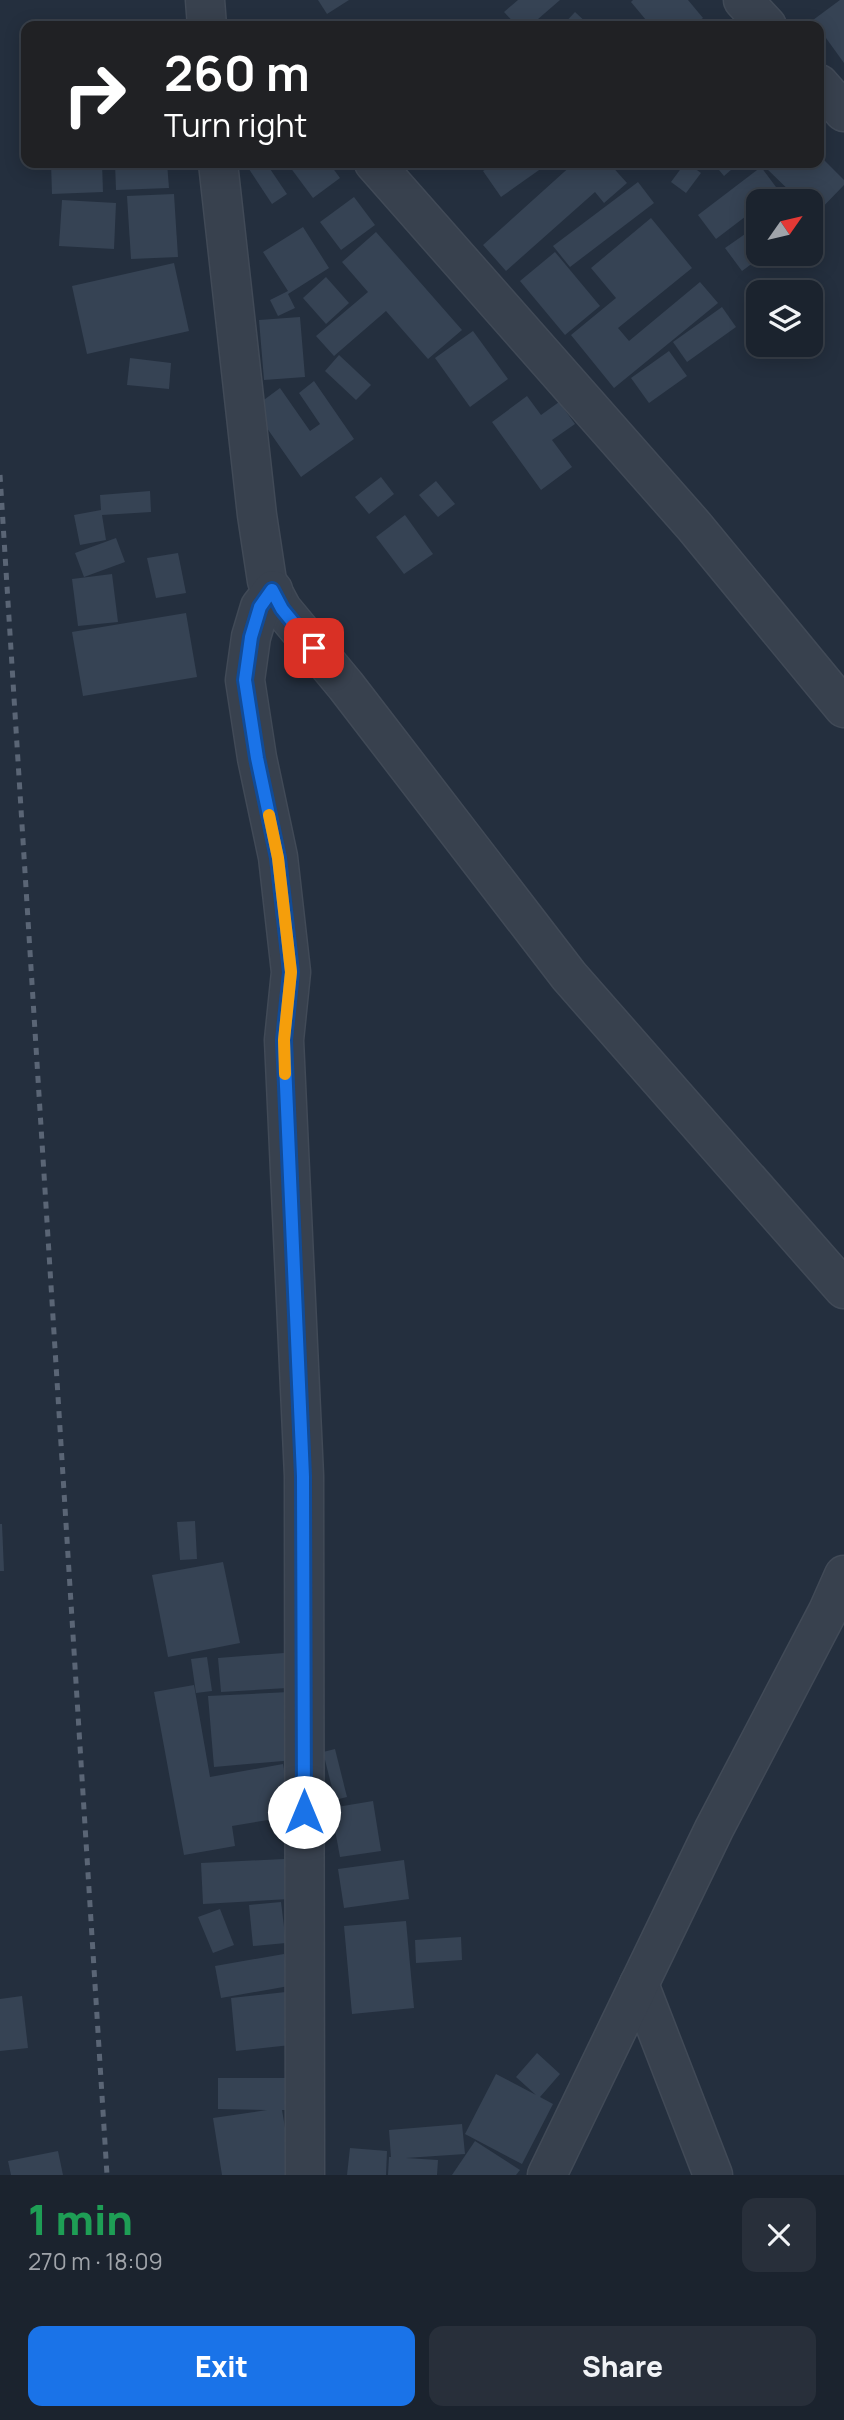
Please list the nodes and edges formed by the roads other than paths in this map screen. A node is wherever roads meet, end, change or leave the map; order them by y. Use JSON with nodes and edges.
{"nodes":[{"id":1,"x":205,"y":0,"type":"edge"},
{"id":2,"x":743,"y":0,"type":"edge"},
{"id":3,"x":207,"y":21,"type":"edge"},
{"id":4,"x":762,"y":21,"type":"edge"},
{"id":5,"x":824,"y":90,"type":"edge"},
{"id":6,"x":844,"y":112,"type":"edge"},
{"id":7,"x":219,"y":168,"type":"edge"},
{"id":8,"x":378,"y":168,"type":"edge"},
{"id":9,"x":272,"y":590,"type":"junction"},
{"id":10,"x":844,"y":708,"type":"edge"},
{"id":11,"x":844,"y":1289,"type":"edge"},
{"id":12,"x":844,"y":1575,"type":"edge"},
{"id":13,"x":639,"y":1984,"type":"junction"},
{"id":14,"x":304,"y":2175,"type":"edge"},
{"id":15,"x":547,"y":2175,"type":"edge"},
{"id":16,"x":713,"y":2175,"type":"edge"}],
"edges":[{"from":1,"to":3,"type":"street"},
{"from":2,"to":4,"type":"street"},
{"from":5,"to":6,"type":"street"},
{"from":7,"to":9,"type":"street"},
{"from":8,"to":10,"type":"street"},
{"from":9,"to":11,"type":"street"},
{"from":9,"to":14,"type":"street"},
{"from":12,"to":13,"type":"street"},
{"from":13,"to":15,"type":"street"},
{"from":13,"to":16,"type":"street"}]}
